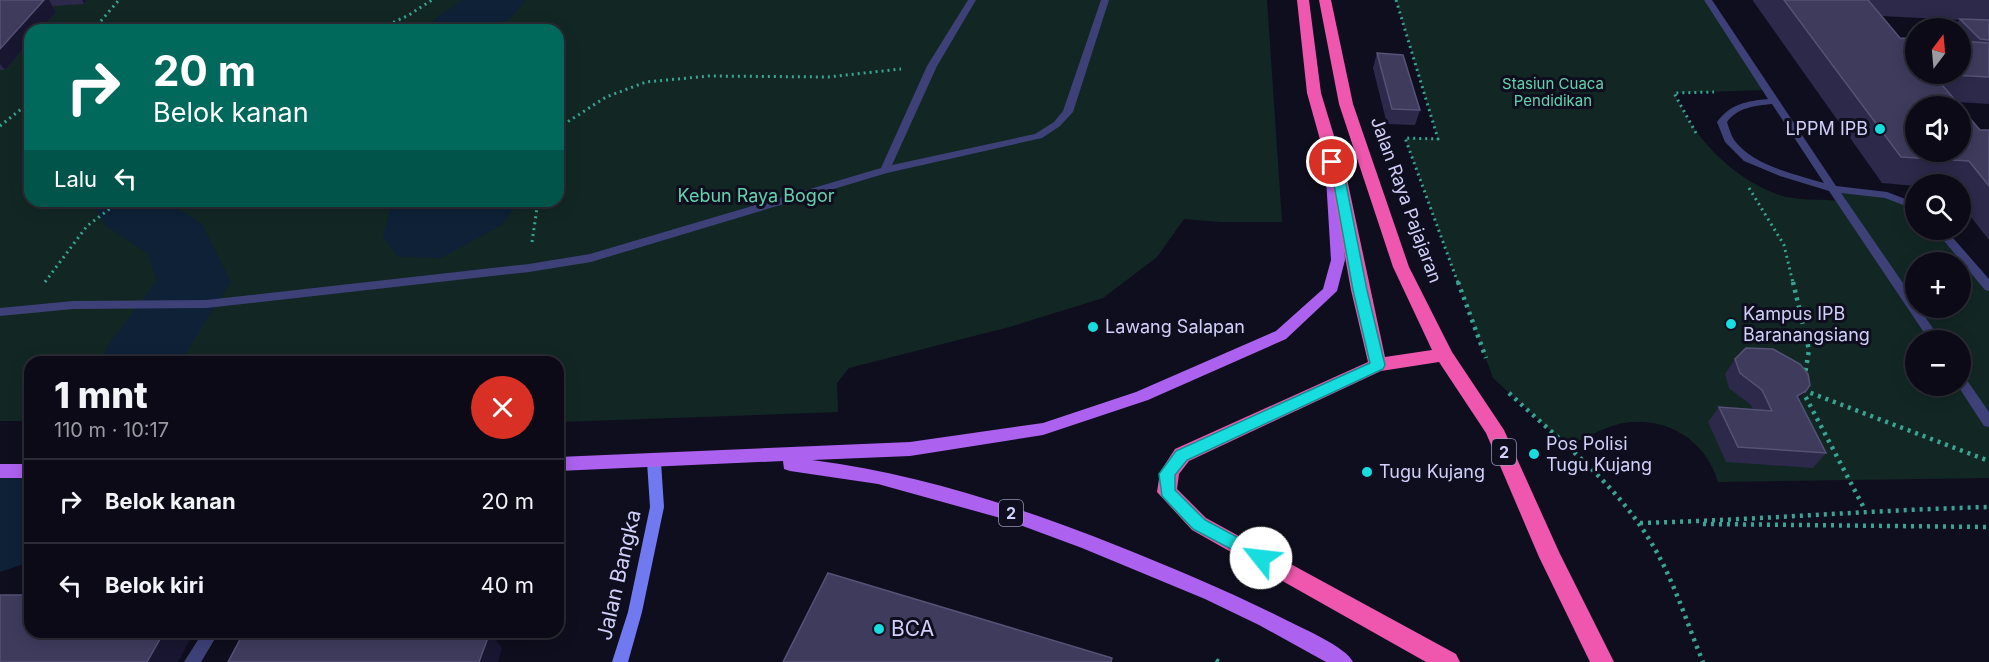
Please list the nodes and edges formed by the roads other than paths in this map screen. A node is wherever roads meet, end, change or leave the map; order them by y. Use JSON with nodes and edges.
{"nodes":[{"id":1,"x":972,"y":0,"type":"edge"},
{"id":2,"x":1105,"y":0,"type":"edge"},
{"id":3,"x":1303,"y":0,"type":"edge"},
{"id":4,"x":1325,"y":0,"type":"edge"},
{"id":5,"x":1708,"y":0,"type":"edge"},
{"id":6,"x":1772,"y":101,"type":"junction"},
{"id":7,"x":1346,"y":104,"type":"junction"},
{"id":8,"x":1332,"y":162,"type":"junction"},
{"id":9,"x":885,"y":170,"type":"junction"},
{"id":10,"x":1833,"y":189,"type":"junction"},
{"id":11,"x":1905,"y":202,"type":"edge"},
{"id":12,"x":1949,"y":240,"type":"edge"},
{"id":13,"x":1989,"y":286,"type":"edge"},
{"id":14,"x":0,"y":312,"type":"edge"},
{"id":15,"x":1928,"y":330,"type":"edge"},
{"id":16,"x":1444,"y":355,"type":"junction"},
{"id":17,"x":1378,"y":365,"type":"junction"},
{"id":18,"x":1971,"y":395,"type":"edge"},
{"id":19,"x":1989,"y":422,"type":"edge"},
{"id":20,"x":635,"y":461,"type":"junction"},
{"id":21,"x":654,"y":462,"type":"junction"},
{"id":22,"x":564,"y":464,"type":"edge"},
{"id":23,"x":0,"y":471,"type":"edge"},
{"id":24,"x":24,"y":471,"type":"edge"},
{"id":25,"x":208,"y":638,"type":"edge"},
{"id":26,"x":1445,"y":660,"type":"edge"},
{"id":27,"x":192,"y":662,"type":"edge"},
{"id":28,"x":620,"y":662,"type":"edge"},
{"id":29,"x":1343,"y":662,"type":"edge"},
{"id":30,"x":1602,"y":662,"type":"edge"}],
"edges":[{"from":1,"to":9,"type":"lane"},
{"from":2,"to":9,"type":"lane"},
{"from":3,"to":8,"type":"highway","number":"2"},
{"from":4,"to":7,"type":"highway","name":"Jalan Raya Pajajaran","number":"2"},
{"from":5,"to":6,"type":"lane"},
{"from":6,"to":10,"type":"lane"},
{"from":6,"to":10,"type":"lane"},
{"from":7,"to":8,"type":"highway"},
{"from":7,"to":16,"type":"highway","name":"Jalan Raya Pajajaran","number":"2"},
{"from":8,"to":17,"type":"highway"},
{"from":8,"to":20,"type":"main road","number":"2"},
{"from":9,"to":14,"type":"lane"},
{"from":10,"to":11,"type":"lane"},
{"from":10,"to":15,"type":"lane"},
{"from":12,"to":13,"type":"lane"},
{"from":16,"to":17,"type":"highway"},
{"from":16,"to":30,"type":"highway","name":"Jalan Raya Pajajaran","number":"2"},
{"from":17,"to":26,"type":"highway"},
{"from":18,"to":19,"type":"lane"},
{"from":20,"to":21,"type":"main road","number":"2"},
{"from":20,"to":22,"type":"main road","number":"2"},
{"from":21,"to":28,"type":"street","name":"Jalan Bangka"},
{"from":21,"to":29,"type":"main road","number":"2"},
{"from":23,"to":24,"type":"main road"},
{"from":25,"to":27,"type":"lane"}]}
